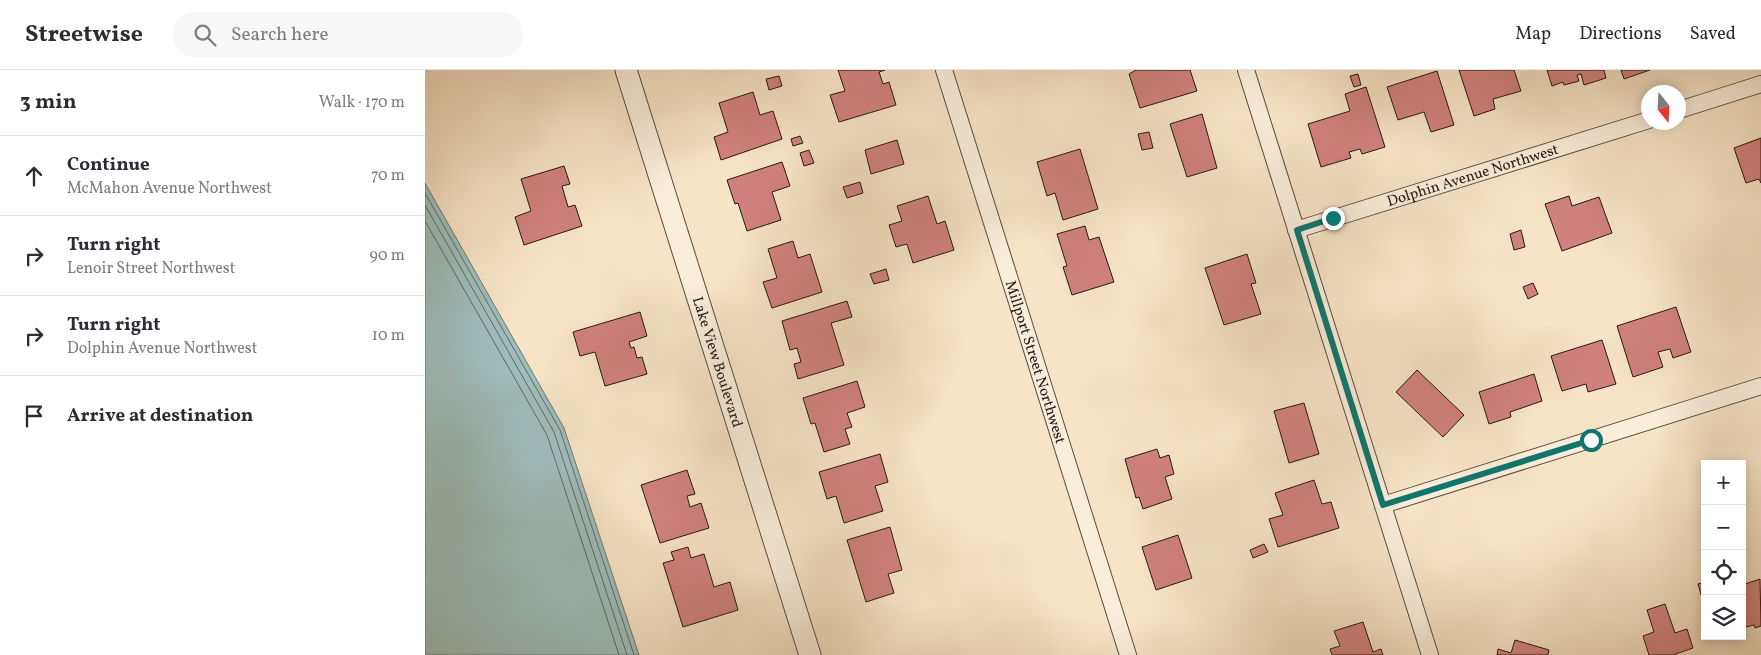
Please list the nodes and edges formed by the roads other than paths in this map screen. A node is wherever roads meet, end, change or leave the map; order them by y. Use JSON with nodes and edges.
{"nodes":[{"id":1,"x":627,"y":70,"type":"edge"},
{"id":2,"x":944,"y":70,"type":"edge"},
{"id":3,"x":1246,"y":70,"type":"edge"},
{"id":4,"x":1761,"y":84,"type":"edge"},
{"id":5,"x":1686,"y":108,"type":"edge"},
{"id":6,"x":1641,"y":122,"type":"edge"},
{"id":7,"x":1297,"y":230,"type":"junction"},
{"id":8,"x":1761,"y":386,"type":"edge"},
{"id":9,"x":1383,"y":505,"type":"junction"},
{"id":10,"x":810,"y":655,"type":"edge"},
{"id":11,"x":1128,"y":655,"type":"edge"},
{"id":12,"x":1430,"y":655,"type":"edge"}],
"edges":[{"from":1,"to":10,"type":"street","name":"Lake View Boulevard"},
{"from":2,"to":11,"type":"street","name":"Millport Street Northwest"},
{"from":3,"to":7,"type":"street"},
{"from":4,"to":5,"type":"street"},
{"from":6,"to":7,"type":"street","name":"Dolphin Avenue Northwest"},
{"from":7,"to":9,"type":"street"},
{"from":8,"to":9,"type":"street"},
{"from":9,"to":12,"type":"street"}]}
